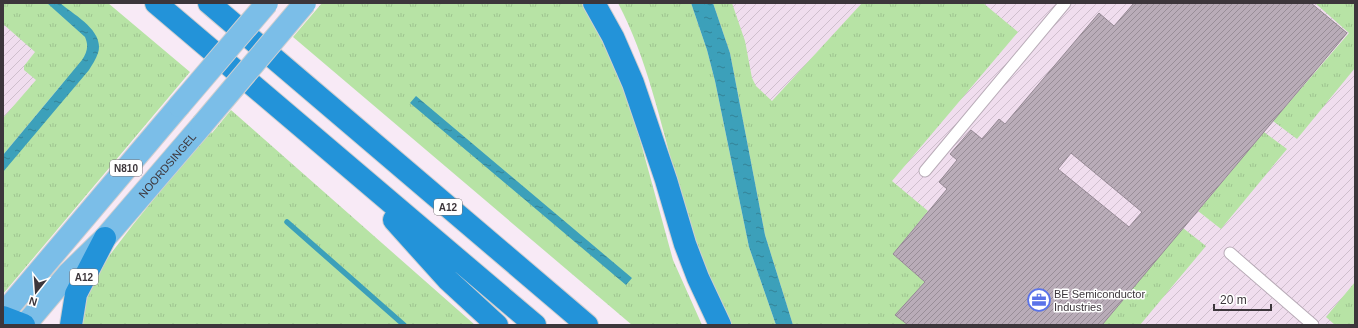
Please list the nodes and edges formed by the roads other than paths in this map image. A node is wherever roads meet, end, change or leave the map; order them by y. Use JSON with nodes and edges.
{"nodes":[{"id":1,"x":156,"y":3,"type":"edge"},
{"id":2,"x":209,"y":3,"type":"edge"},
{"id":3,"x":267,"y":3,"type":"edge"},
{"id":4,"x":305,"y":3,"type":"edge"},
{"id":5,"x":594,"y":3,"type":"edge"},
{"id":6,"x":1065,"y":3,"type":"edge"},
{"id":7,"x":334,"y":154,"type":"junction"},
{"id":8,"x":925,"y":171,"type":"dead end"},
{"id":9,"x":105,"y":238,"type":"junction"},
{"id":10,"x":1230,"y":253,"type":"dead end"},
{"id":11,"x":3,"y":314,"type":"edge"},
{"id":12,"x":3,"y":317,"type":"edge"},
{"id":13,"x":25,"y":325,"type":"edge"},
{"id":14,"x":71,"y":325,"type":"edge"},
{"id":15,"x":497,"y":325,"type":"edge"},
{"id":16,"x":535,"y":325,"type":"edge"},
{"id":17,"x":587,"y":325,"type":"edge"},
{"id":18,"x":720,"y":325,"type":"edge"},
{"id":19,"x":1313,"y":325,"type":"edge"}],
"edges":[{"from":1,"to":7,"type":"highway"},
{"from":2,"to":17,"type":"highway","number":"A12"},
{"from":3,"to":11,"type":"main road","number":"N810","bridge":true},
{"from":4,"to":9,"type":"main road","name":"NOORDSINGEL","number":"N810","bridge":true},
{"from":5,"to":18,"type":"highway"},
{"from":6,"to":8,"type":"lane"},
{"from":7,"to":15,"type":"highway"},
{"from":7,"to":16,"type":"highway"},
{"from":9,"to":13,"type":"main road","name":"NOORDSINGEL","number":"N810"},
{"from":9,"to":14,"type":"highway","number":"A12"},
{"from":10,"to":19,"type":"lane"},
{"from":12,"to":13,"type":"highway"}]}
